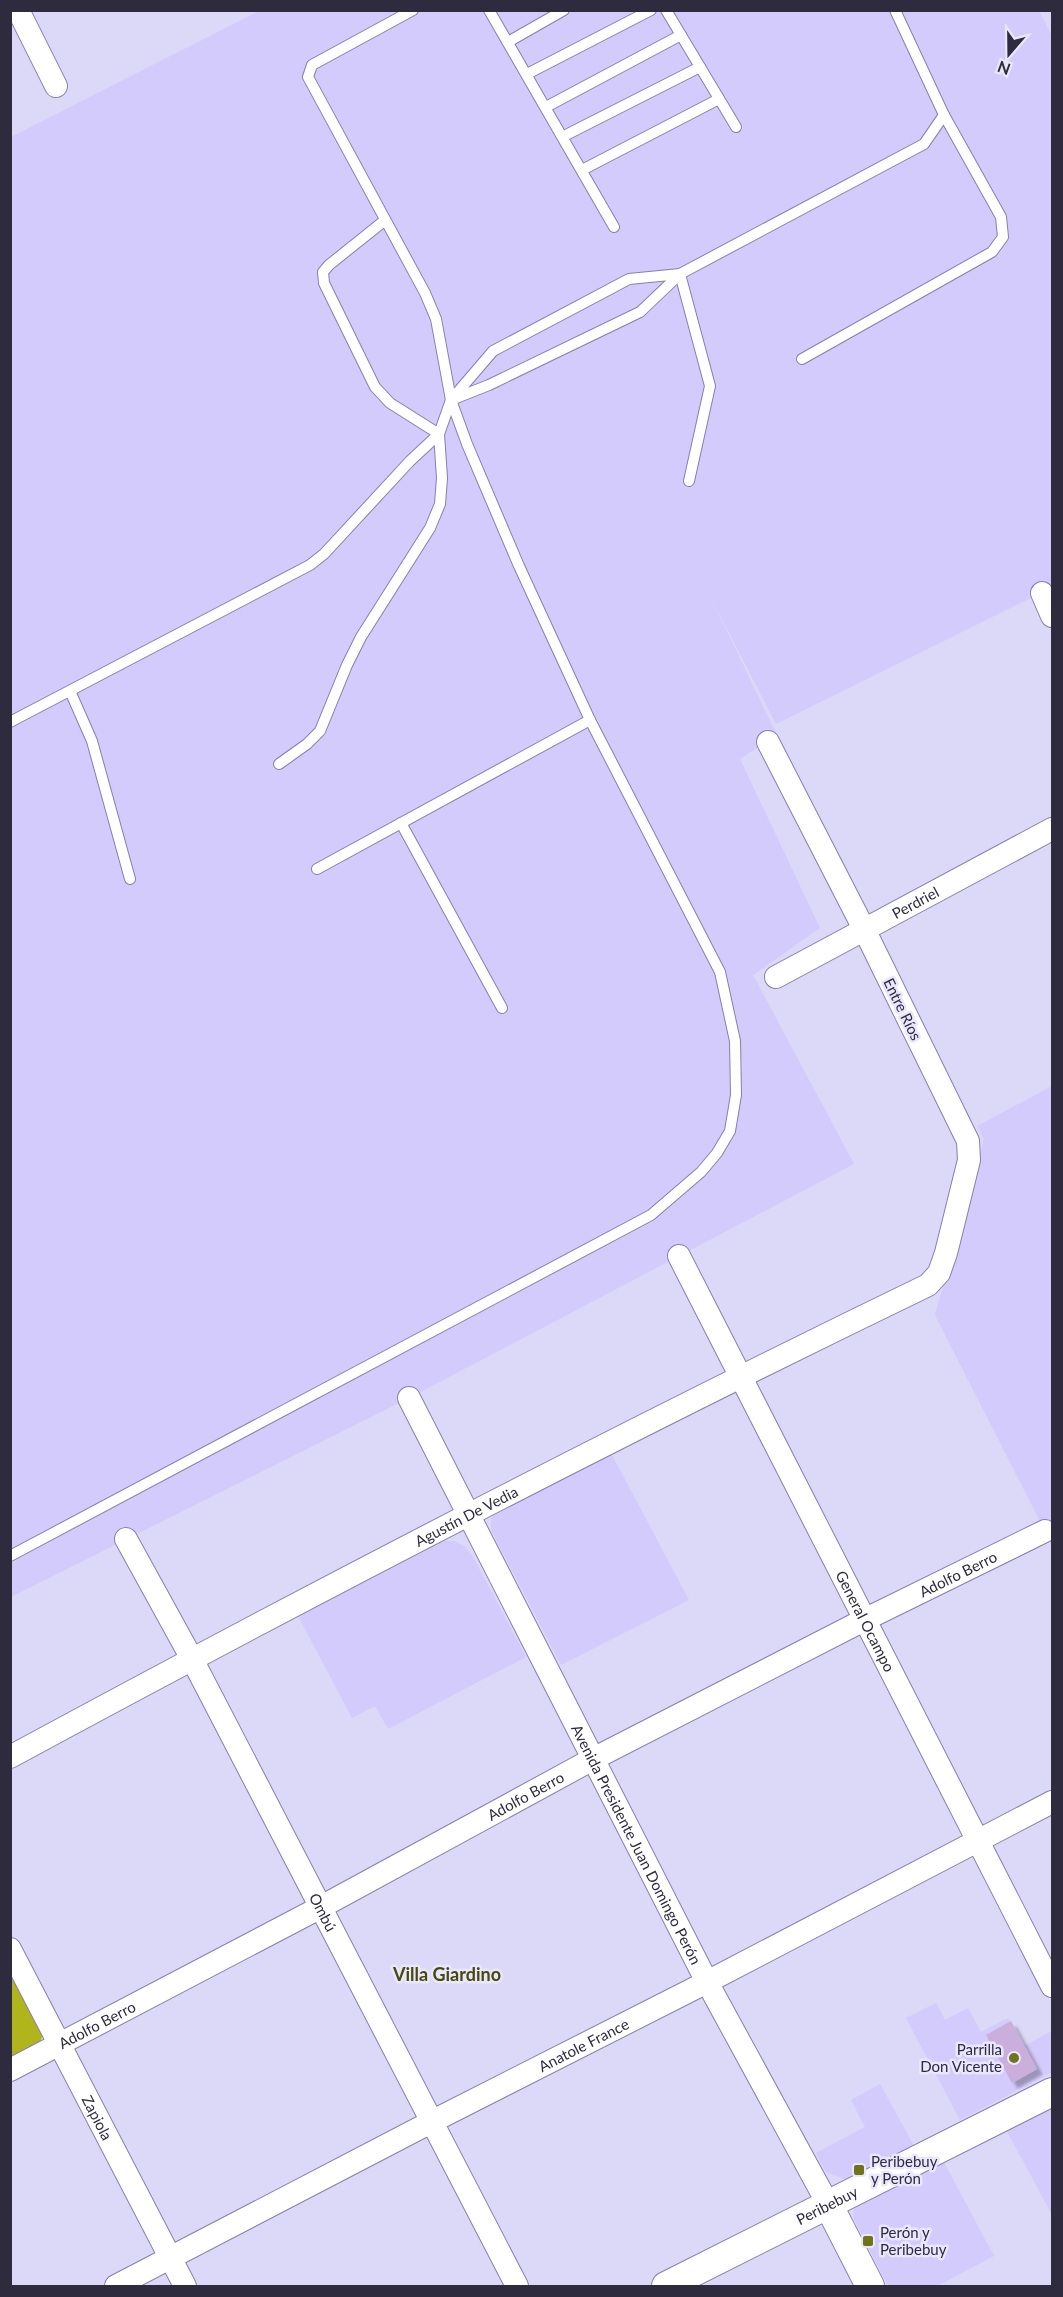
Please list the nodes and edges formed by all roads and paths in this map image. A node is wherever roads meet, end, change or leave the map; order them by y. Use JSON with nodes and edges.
{"nodes":[{"id":1,"x":18,"y":10,"type":"edge"},
{"id":2,"x":412,"y":10,"type":"edge"},
{"id":3,"x":564,"y":10,"type":"edge"},
{"id":4,"x":651,"y":10,"type":"edge"},
{"id":5,"x":666,"y":10,"type":"edge"},
{"id":6,"x":895,"y":10,"type":"edge"},
{"id":7,"x":494,"y":12,"type":"edge"},
{"id":8,"x":681,"y":35,"type":"junction"},
{"id":9,"x":508,"y":42,"type":"junction"},
{"id":10,"x":700,"y":67,"type":"junction"},
{"id":11,"x":527,"y":74,"type":"junction"},
{"id":12,"x":56,"y":86,"type":"dead end"},
{"id":13,"x":719,"y":99,"type":"junction"},
{"id":14,"x":546,"y":107,"type":"junction"},
{"id":15,"x":944,"y":115,"type":"junction"},
{"id":16,"x":736,"y":127,"type":"dead end"},
{"id":17,"x":564,"y":136,"type":"junction"},
{"id":18,"x":582,"y":170,"type":"junction"},
{"id":19,"x":384,"y":220,"type":"junction"},
{"id":20,"x":614,"y":227,"type":"dead end"},
{"id":21,"x":680,"y":273,"type":"junction"},
{"id":22,"x":802,"y":359,"type":"dead end"},
{"id":23,"x":451,"y":400,"type":"junction"},
{"id":24,"x":439,"y":434,"type":"junction"},
{"id":25,"x":689,"y":481,"type":"dead end"},
{"id":26,"x":1042,"y":593,"type":"dead end"},
{"id":27,"x":1053,"y":616,"type":"edge"},
{"id":28,"x":70,"y":691,"type":"junction"},
{"id":29,"x":590,"y":720,"type":"junction"},
{"id":30,"x":10,"y":722,"type":"edge"},
{"id":31,"x":768,"y":742,"type":"dead end"},
{"id":32,"x":279,"y":764,"type":"dead end"},
{"id":33,"x":401,"y":823,"type":"junction"},
{"id":34,"x":1053,"y":829,"type":"edge"},
{"id":35,"x":317,"y":869,"type":"dead end"},
{"id":36,"x":130,"y":879,"type":"dead end"},
{"id":37,"x":864,"y":929,"type":"junction"},
{"id":38,"x":776,"y":977,"type":"dead end"},
{"id":39,"x":502,"y":1008,"type":"dead end"},
{"id":40,"x":679,"y":1256,"type":"dead end"},
{"id":41,"x":928,"y":1285,"type":"joint"},
{"id":42,"x":741,"y":1376,"type":"junction"},
{"id":43,"x":410,"y":1398,"type":"dead end"},
{"id":44,"x":470,"y":1514,"type":"junction"},
{"id":45,"x":1045,"y":1531,"type":"dead end"},
{"id":46,"x":126,"y":1539,"type":"dead end"},
{"id":47,"x":10,"y":1556,"type":"edge"},
{"id":48,"x":864,"y":1620,"type":"junction"},
{"id":49,"x":192,"y":1659,"type":"junction"},
{"id":50,"x":10,"y":1758,"type":"edge"},
{"id":51,"x":593,"y":1759,"type":"junction"},
{"id":52,"x":1053,"y":1802,"type":"edge"},
{"id":53,"x":977,"y":1841,"type":"junction"},
{"id":54,"x":321,"y":1907,"type":"junction"},
{"id":55,"x":10,"y":1949,"type":"edge"},
{"id":56,"x":707,"y":1982,"type":"junction"},
{"id":57,"x":1053,"y":1986,"type":"edge"},
{"id":58,"x":61,"y":2044,"type":"junction"},
{"id":59,"x":10,"y":2070,"type":"edge"},
{"id":60,"x":1053,"y":2092,"type":"edge"},
{"id":61,"x":432,"y":2121,"type":"junction"},
{"id":62,"x":828,"y":2204,"type":"junction"},
{"id":63,"x":171,"y":2258,"type":"junction"},
{"id":64,"x":116,"y":2286,"type":"edge"},
{"id":65,"x":185,"y":2286,"type":"edge"},
{"id":66,"x":518,"y":2286,"type":"edge"},
{"id":67,"x":666,"y":2286,"type":"edge"},
{"id":68,"x":870,"y":2286,"type":"edge"}],
"edges":[{"from":1,"to":12,"type":"street"},
{"from":2,"to":19,"type":"lane"},
{"from":3,"to":9,"type":"lane"},
{"from":4,"to":11,"type":"lane"},
{"from":5,"to":8,"type":"lane"},
{"from":6,"to":15,"type":"lane"},
{"from":7,"to":9,"type":"lane"},
{"from":8,"to":10,"type":"lane"},
{"from":8,"to":14,"type":"lane"},
{"from":9,"to":11,"type":"lane"},
{"from":10,"to":13,"type":"lane"},
{"from":10,"to":17,"type":"lane"},
{"from":11,"to":14,"type":"lane"},
{"from":13,"to":16,"type":"lane"},
{"from":13,"to":18,"type":"lane"},
{"from":14,"to":17,"type":"lane"},
{"from":15,"to":21,"type":"lane"},
{"from":15,"to":22,"type":"lane"},
{"from":17,"to":18,"type":"lane"},
{"from":18,"to":20,"type":"lane"},
{"from":19,"to":23,"type":"lane"},
{"from":19,"to":24,"type":"lane"},
{"from":21,"to":23,"type":"lane"},
{"from":21,"to":23,"type":"lane"},
{"from":21,"to":25,"type":"lane"},
{"from":23,"to":24,"type":"lane"},
{"from":23,"to":29,"type":"lane"},
{"from":24,"to":28,"type":"lane"},
{"from":24,"to":32,"type":"lane"},
{"from":26,"to":27,"type":"street"},
{"from":28,"to":30,"type":"lane"},
{"from":28,"to":36,"type":"lane"},
{"from":29,"to":33,"type":"lane"},
{"from":29,"to":47,"type":"lane"},
{"from":31,"to":37,"type":"street","name":"Entre Ríos"},
{"from":33,"to":35,"type":"lane"},
{"from":33,"to":39,"type":"lane"},
{"from":34,"to":37,"type":"street","name":"Perdriel"},
{"from":37,"to":38,"type":"street","name":"Perdriel"},
{"from":37,"to":41,"type":"street","name":"Entre Ríos"},
{"from":40,"to":42,"type":"street","name":"General Ocampo"},
{"from":41,"to":42,"type":"street","name":"Agustín De Vedia"},
{"from":42,"to":44,"type":"street","name":"Agustín De Vedia"},
{"from":42,"to":48,"type":"street","name":"General Ocampo"},
{"from":43,"to":44,"type":"street","name":"Avenida Presidente Juan Domingo Perón"},
{"from":44,"to":49,"type":"street","name":"Agustín De Vedia"},
{"from":44,"to":51,"type":"street","name":"Avenida Presidente Juan Domingo Perón"},
{"from":45,"to":48,"type":"street","name":"Adolfo Berro"},
{"from":46,"to":49,"type":"street","name":"Ombú"},
{"from":48,"to":51,"type":"street","name":"Adolfo Berro"},
{"from":48,"to":53,"type":"street","name":"General Ocampo"},
{"from":49,"to":50,"type":"street","name":"Agustín De Vedia"},
{"from":49,"to":54,"type":"street","name":"Ombú"},
{"from":51,"to":54,"type":"street","name":"Adolfo Berro"},
{"from":51,"to":56,"type":"street","name":"Avenida Presidente Juan Domingo Perón"},
{"from":52,"to":53,"type":"street","name":"Anatole France"},
{"from":53,"to":56,"type":"street","name":"Anatole France"},
{"from":53,"to":57,"type":"street","name":"General Ocampo"},
{"from":54,"to":58,"type":"street","name":"Adolfo Berro"},
{"from":54,"to":61,"type":"street","name":"Ombú"},
{"from":55,"to":58,"type":"street","name":"Zapiola"},
{"from":56,"to":61,"type":"street","name":"Anatole France"},
{"from":56,"to":62,"type":"street","name":"Avenida Presidente Juan Domingo Perón"},
{"from":58,"to":59,"type":"street","name":"Adolfo Berro"},
{"from":58,"to":63,"type":"street","name":"Zapiola"},
{"from":60,"to":62,"type":"street","name":"Peribebuy"},
{"from":61,"to":63,"type":"street","name":"Anatole France"},
{"from":61,"to":66,"type":"street","name":"Ombú"},
{"from":62,"to":67,"type":"street","name":"Peribebuy"},
{"from":62,"to":68,"type":"street","name":"Avenida Presidente Juan Domingo Perón"},
{"from":63,"to":64,"type":"street","name":"Anatole France"},
{"from":63,"to":65,"type":"street","name":"Zapiola"}]}
